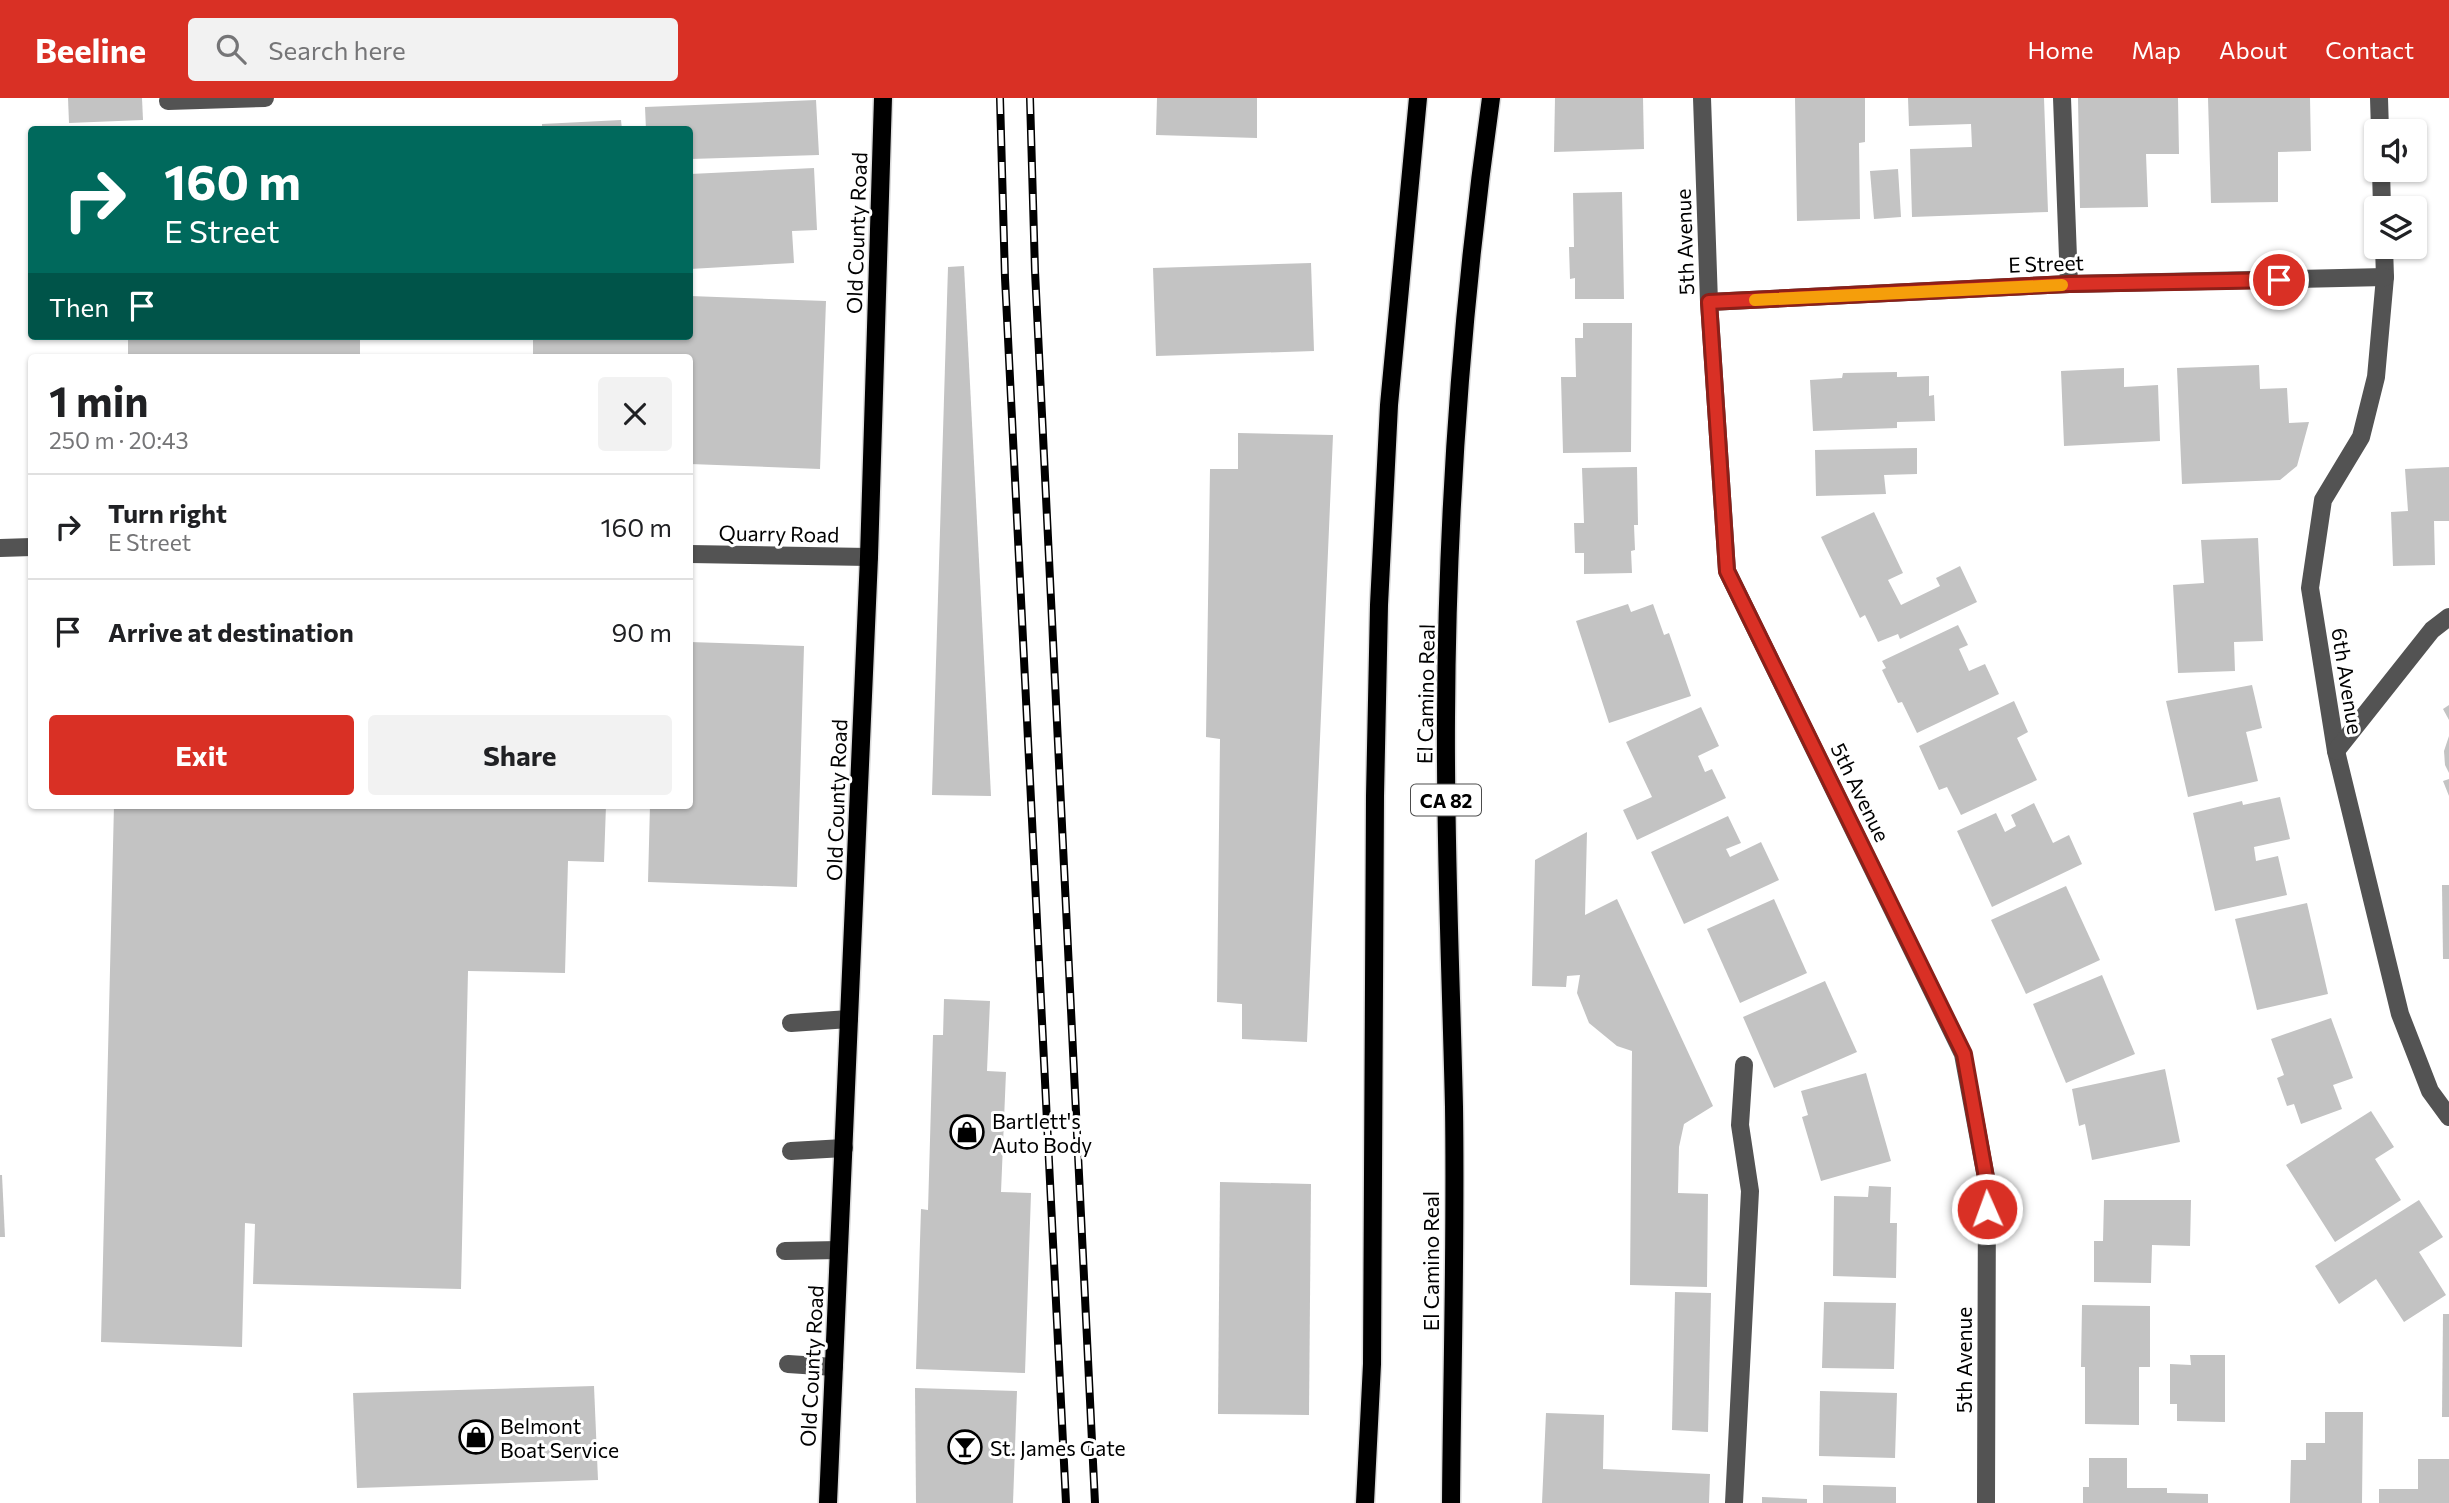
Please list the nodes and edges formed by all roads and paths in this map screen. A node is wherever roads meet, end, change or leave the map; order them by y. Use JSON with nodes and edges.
{"nodes":[{"id":1,"x":265,"y":98,"type":"edge"},
{"id":2,"x":883,"y":98,"type":"edge"},
{"id":3,"x":1418,"y":98,"type":"edge"},
{"id":4,"x":1490,"y":98,"type":"edge"},
{"id":5,"x":1702,"y":98,"type":"edge"},
{"id":6,"x":2062,"y":98,"type":"edge"},
{"id":7,"x":2379,"y":98,"type":"edge"},
{"id":8,"x":168,"y":102,"type":"dead end"},
{"id":9,"x":2380,"y":119,"type":"edge"},
{"id":10,"x":2384,"y":259,"type":"edge"},
{"id":11,"x":2385,"y":277,"type":"junction"},
{"id":12,"x":2069,"y":284,"type":"junction"},
{"id":13,"x":1709,"y":302,"type":"junction"},
{"id":14,"x":28,"y":547,"type":"edge"},
{"id":15,"x":0,"y":548,"type":"edge"},
{"id":16,"x":693,"y":554,"type":"edge"},
{"id":17,"x":869,"y":557,"type":"junction"},
{"id":18,"x":2449,"y":617,"type":"edge"},
{"id":19,"x":2336,"y":751,"type":"junction"},
{"id":20,"x":849,"y":1019,"type":"junction"},
{"id":21,"x":791,"y":1023,"type":"dead end"},
{"id":22,"x":1744,"y":1065,"type":"dead end"},
{"id":23,"x":2449,"y":1117,"type":"edge"},
{"id":24,"x":844,"y":1148,"type":"junction"},
{"id":25,"x":791,"y":1151,"type":"dead end"},
{"id":26,"x":839,"y":1250,"type":"junction"},
{"id":27,"x":785,"y":1251,"type":"dead end"},
{"id":28,"x":788,"y":1364,"type":"dead end"},
{"id":29,"x":834,"y":1367,"type":"junction"},
{"id":30,"x":828,"y":1503,"type":"edge"},
{"id":31,"x":1366,"y":1503,"type":"edge"},
{"id":32,"x":1451,"y":1503,"type":"edge"},
{"id":33,"x":1734,"y":1503,"type":"edge"},
{"id":34,"x":1986,"y":1503,"type":"edge"}],
"edges":[{"from":1,"to":8,"type":"street"},
{"from":2,"to":17,"type":"main road","name":"Old County Road"},
{"from":3,"to":31,"type":"main road"},
{"from":4,"to":32,"type":"main road","name":"El Camino Real","number":"CA 82"},
{"from":5,"to":13,"type":"street","name":"5th Avenue"},
{"from":6,"to":12,"type":"street"},
{"from":7,"to":9,"type":"street"},
{"from":10,"to":11,"type":"street","name":"6th Avenue"},
{"from":11,"to":12,"type":"street","name":"E Street"},
{"from":11,"to":19,"type":"street","name":"6th Avenue"},
{"from":12,"to":13,"type":"street","name":"E Street"},
{"from":13,"to":34,"type":"street","name":"5th Avenue"},
{"from":14,"to":15,"type":"street"},
{"from":16,"to":17,"type":"street","name":"Quarry Road"},
{"from":17,"to":20,"type":"main road","name":"Old County Road"},
{"from":18,"to":19,"type":"street"},
{"from":19,"to":23,"type":"street","name":"6th Avenue"},
{"from":20,"to":21,"type":"street"},
{"from":20,"to":24,"type":"main road","name":"Old County Road"},
{"from":22,"to":33,"type":"street"},
{"from":24,"to":25,"type":"street"},
{"from":24,"to":26,"type":"main road","name":"Old County Road"},
{"from":26,"to":27,"type":"street"},
{"from":26,"to":29,"type":"main road","name":"Old County Road"},
{"from":28,"to":29,"type":"street"},
{"from":29,"to":30,"type":"main road","name":"Old County Road"}]}
